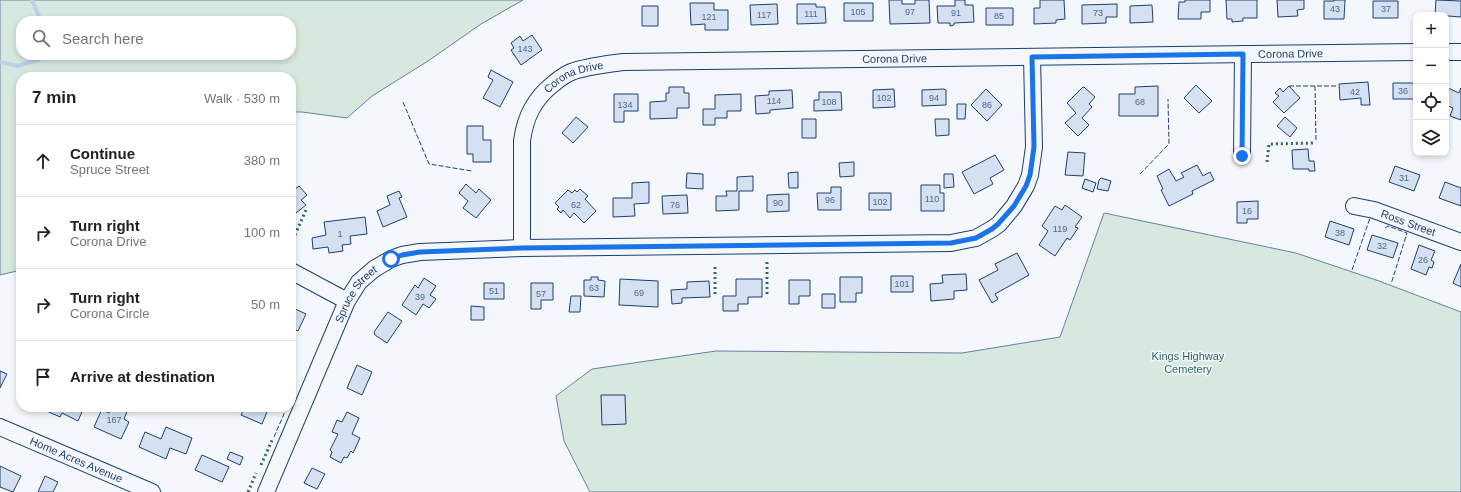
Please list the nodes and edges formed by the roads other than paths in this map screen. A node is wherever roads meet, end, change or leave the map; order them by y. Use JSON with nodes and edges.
{"nodes":[{"id":1,"x":1413,"y":52,"type":"edge"},
{"id":2,"x":1449,"y":52,"type":"edge"},
{"id":3,"x":1461,"y":52,"type":"edge"},
{"id":4,"x":1243,"y":54,"type":"junction"},
{"id":5,"x":1032,"y":57,"type":"junction"},
{"id":6,"x":1242,"y":156,"type":"dead end"},
{"id":7,"x":1354,"y":206,"type":"dead end"},
{"id":8,"x":1461,"y":242,"type":"edge"},
{"id":9,"x":522,"y":248,"type":"junction"},
{"id":10,"x":296,"y":274,"type":"edge"},
{"id":11,"x":347,"y":301,"type":"junction"},
{"id":12,"x":0,"y":427,"type":"edge"},
{"id":13,"x":152,"y":492,"type":"edge"},
{"id":14,"x":266,"y":492,"type":"edge"}],
"edges":[{"from":1,"to":4,"type":"street","name":"Corona Drive"},
{"from":2,"to":3,"type":"street"},
{"from":4,"to":5,"type":"street","name":"Corona Drive"},
{"from":4,"to":6,"type":"street"},
{"from":5,"to":9,"type":"street","name":"Corona Drive"},
{"from":5,"to":9,"type":"street","name":"Spruce Street"},
{"from":7,"to":8,"type":"street","name":"Ross Street"},
{"from":9,"to":11,"type":"street","name":"Spruce Street"},
{"from":10,"to":11,"type":"street"},
{"from":11,"to":14,"type":"street","name":"Spruce Street"},
{"from":12,"to":13,"type":"street","name":"Home Acres Avenue"}]}
